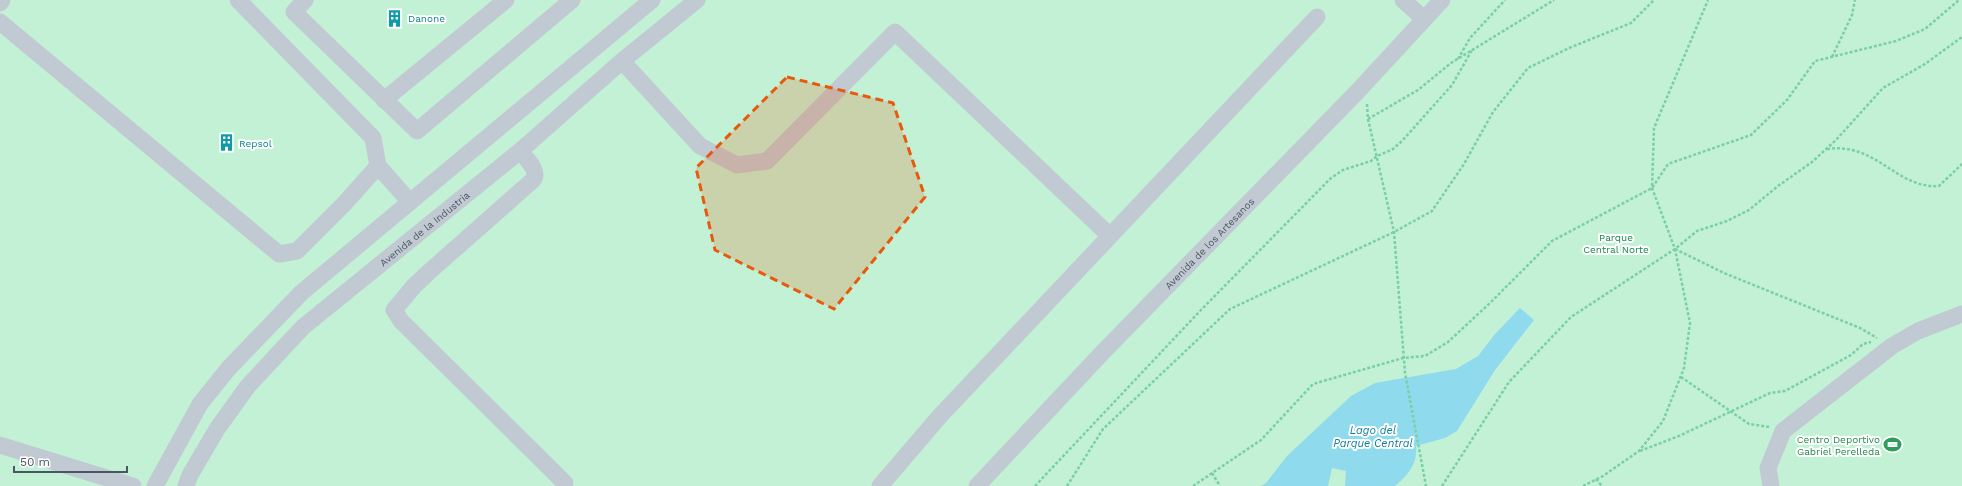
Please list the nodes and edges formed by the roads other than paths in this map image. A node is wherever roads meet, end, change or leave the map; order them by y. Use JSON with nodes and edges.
{"nodes":[{"id":1,"x":2,"y":0,"type":"edge"},
{"id":2,"x":238,"y":0,"type":"edge"},
{"id":3,"x":305,"y":0,"type":"edge"},
{"id":4,"x":506,"y":0,"type":"edge"},
{"id":5,"x":572,"y":0,"type":"edge"},
{"id":6,"x":652,"y":0,"type":"edge"},
{"id":7,"x":697,"y":0,"type":"edge"},
{"id":8,"x":1404,"y":0,"type":"edge"},
{"id":9,"x":1442,"y":0,"type":"edge"},
{"id":10,"x":0,"y":3,"type":"edge"},
{"id":11,"x":1317,"y":17,"type":"dead end"},
{"id":12,"x":1424,"y":19,"type":"junction"},
{"id":13,"x":0,"y":22,"type":"edge"},
{"id":14,"x":622,"y":61,"type":"junction"},
{"id":15,"x":384,"y":100,"type":"junction"},
{"id":16,"x":520,"y":151,"type":"junction"},
{"id":17,"x":378,"y":166,"type":"junction"},
{"id":18,"x":410,"y":202,"type":"junction"},
{"id":19,"x":1110,"y":236,"type":"junction"},
{"id":20,"x":1962,"y":314,"type":"edge"},
{"id":21,"x":0,"y":445,"type":"edge"},
{"id":22,"x":565,"y":483,"type":"dead end"},
{"id":23,"x":133,"y":486,"type":"edge"},
{"id":24,"x":155,"y":486,"type":"edge"},
{"id":25,"x":186,"y":486,"type":"edge"},
{"id":26,"x":880,"y":486,"type":"edge"},
{"id":27,"x":977,"y":486,"type":"edge"},
{"id":28,"x":1771,"y":486,"type":"edge"}],
"edges":[{"from":1,"to":10,"type":"street"},
{"from":2,"to":17,"type":"street"},
{"from":3,"to":15,"type":"street"},
{"from":4,"to":15,"type":"street"},
{"from":5,"to":15,"type":"street"},
{"from":6,"to":18,"type":"street"},
{"from":7,"to":14,"type":"street","name":"Avenida de la Industria"},
{"from":8,"to":12,"type":"street"},
{"from":9,"to":12,"type":"street","name":"Avenida de los Artesanos"},
{"from":11,"to":19,"type":"street"},
{"from":12,"to":27,"type":"street","name":"Avenida de los Artesanos"},
{"from":13,"to":17,"type":"street"},
{"from":14,"to":16,"type":"street","name":"Avenida de la Industria"},
{"from":14,"to":19,"type":"street"},
{"from":16,"to":22,"type":"street"},
{"from":16,"to":25,"type":"street","name":"Avenida de la Industria"},
{"from":17,"to":18,"type":"street"},
{"from":18,"to":24,"type":"street"},
{"from":19,"to":26,"type":"street"},
{"from":20,"to":28,"type":"street"},
{"from":21,"to":23,"type":"street"}]}
